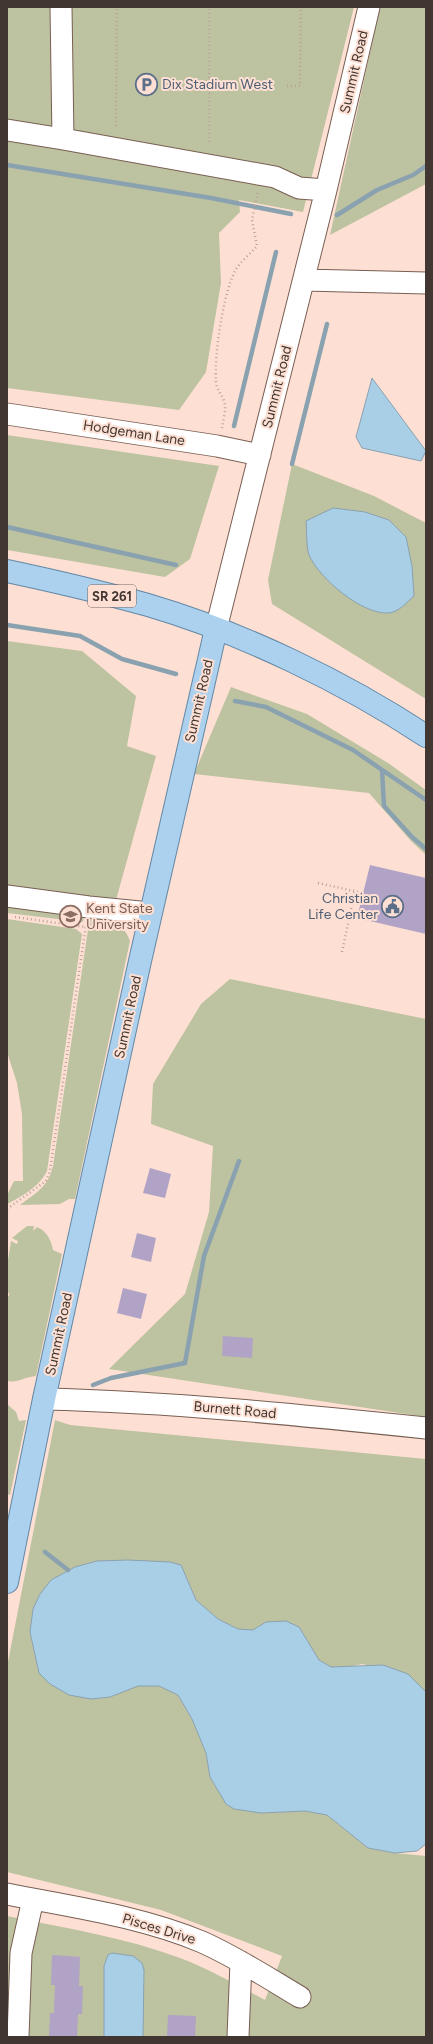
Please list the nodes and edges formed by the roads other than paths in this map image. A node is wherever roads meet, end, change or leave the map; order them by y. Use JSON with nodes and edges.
{"nodes":[{"id":1,"x":61,"y":7,"type":"edge"},
{"id":2,"x":369,"y":7,"type":"edge"},
{"id":3,"x":7,"y":130,"type":"edge"},
{"id":4,"x":63,"y":139,"type":"junction"},
{"id":5,"x":326,"y":190,"type":"junction"},
{"id":6,"x":304,"y":280,"type":"junction"},
{"id":7,"x":426,"y":283,"type":"edge"},
{"id":8,"x":7,"y":414,"type":"edge"},
{"id":9,"x":260,"y":455,"type":"junction"},
{"id":10,"x":7,"y":571,"type":"edge"},
{"id":11,"x":216,"y":628,"type":"junction"},
{"id":12,"x":426,"y":736,"type":"edge"},
{"id":13,"x":7,"y":896,"type":"edge"},
{"id":14,"x":150,"y":913,"type":"junction"},
{"id":15,"x":44,"y":1399,"type":"junction"},
{"id":16,"x":426,"y":1428,"type":"edge"},
{"id":17,"x":7,"y":1582,"type":"edge"},
{"id":18,"x":7,"y":1894,"type":"edge"},
{"id":19,"x":34,"y":1900,"type":"junction"},
{"id":20,"x":241,"y":1962,"type":"junction"},
{"id":21,"x":300,"y":1997,"type":"dead end"},
{"id":22,"x":18,"y":2037,"type":"edge"},
{"id":23,"x":238,"y":2037,"type":"edge"}],
"edges":[{"from":1,"to":4,"type":"street"},
{"from":2,"to":5,"type":"street","name":"Summit Road"},
{"from":3,"to":4,"type":"street"},
{"from":4,"to":5,"type":"street"},
{"from":5,"to":6,"type":"street","name":"Summit Road"},
{"from":6,"to":7,"type":"street"},
{"from":6,"to":9,"type":"street","name":"Summit Road"},
{"from":8,"to":9,"type":"street","name":"Hodgeman Lane"},
{"from":9,"to":11,"type":"street","name":"Summit Road"},
{"from":10,"to":11,"type":"main road","number":"SR 261"},
{"from":11,"to":12,"type":"main road","number":"SR 261"},
{"from":11,"to":14,"type":"main road","name":"Summit Road"},
{"from":13,"to":14,"type":"street"},
{"from":14,"to":15,"type":"main road","name":"Summit Road"},
{"from":15,"to":16,"type":"street","name":"Burnett Road"},
{"from":15,"to":17,"type":"main road","name":"Summit Road"},
{"from":18,"to":19,"type":"street","name":"Pisces Drive"},
{"from":19,"to":20,"type":"street","name":"Pisces Drive"},
{"from":19,"to":22,"type":"street"},
{"from":20,"to":21,"type":"street","name":"Pisces Drive"},
{"from":20,"to":23,"type":"street"}]}
